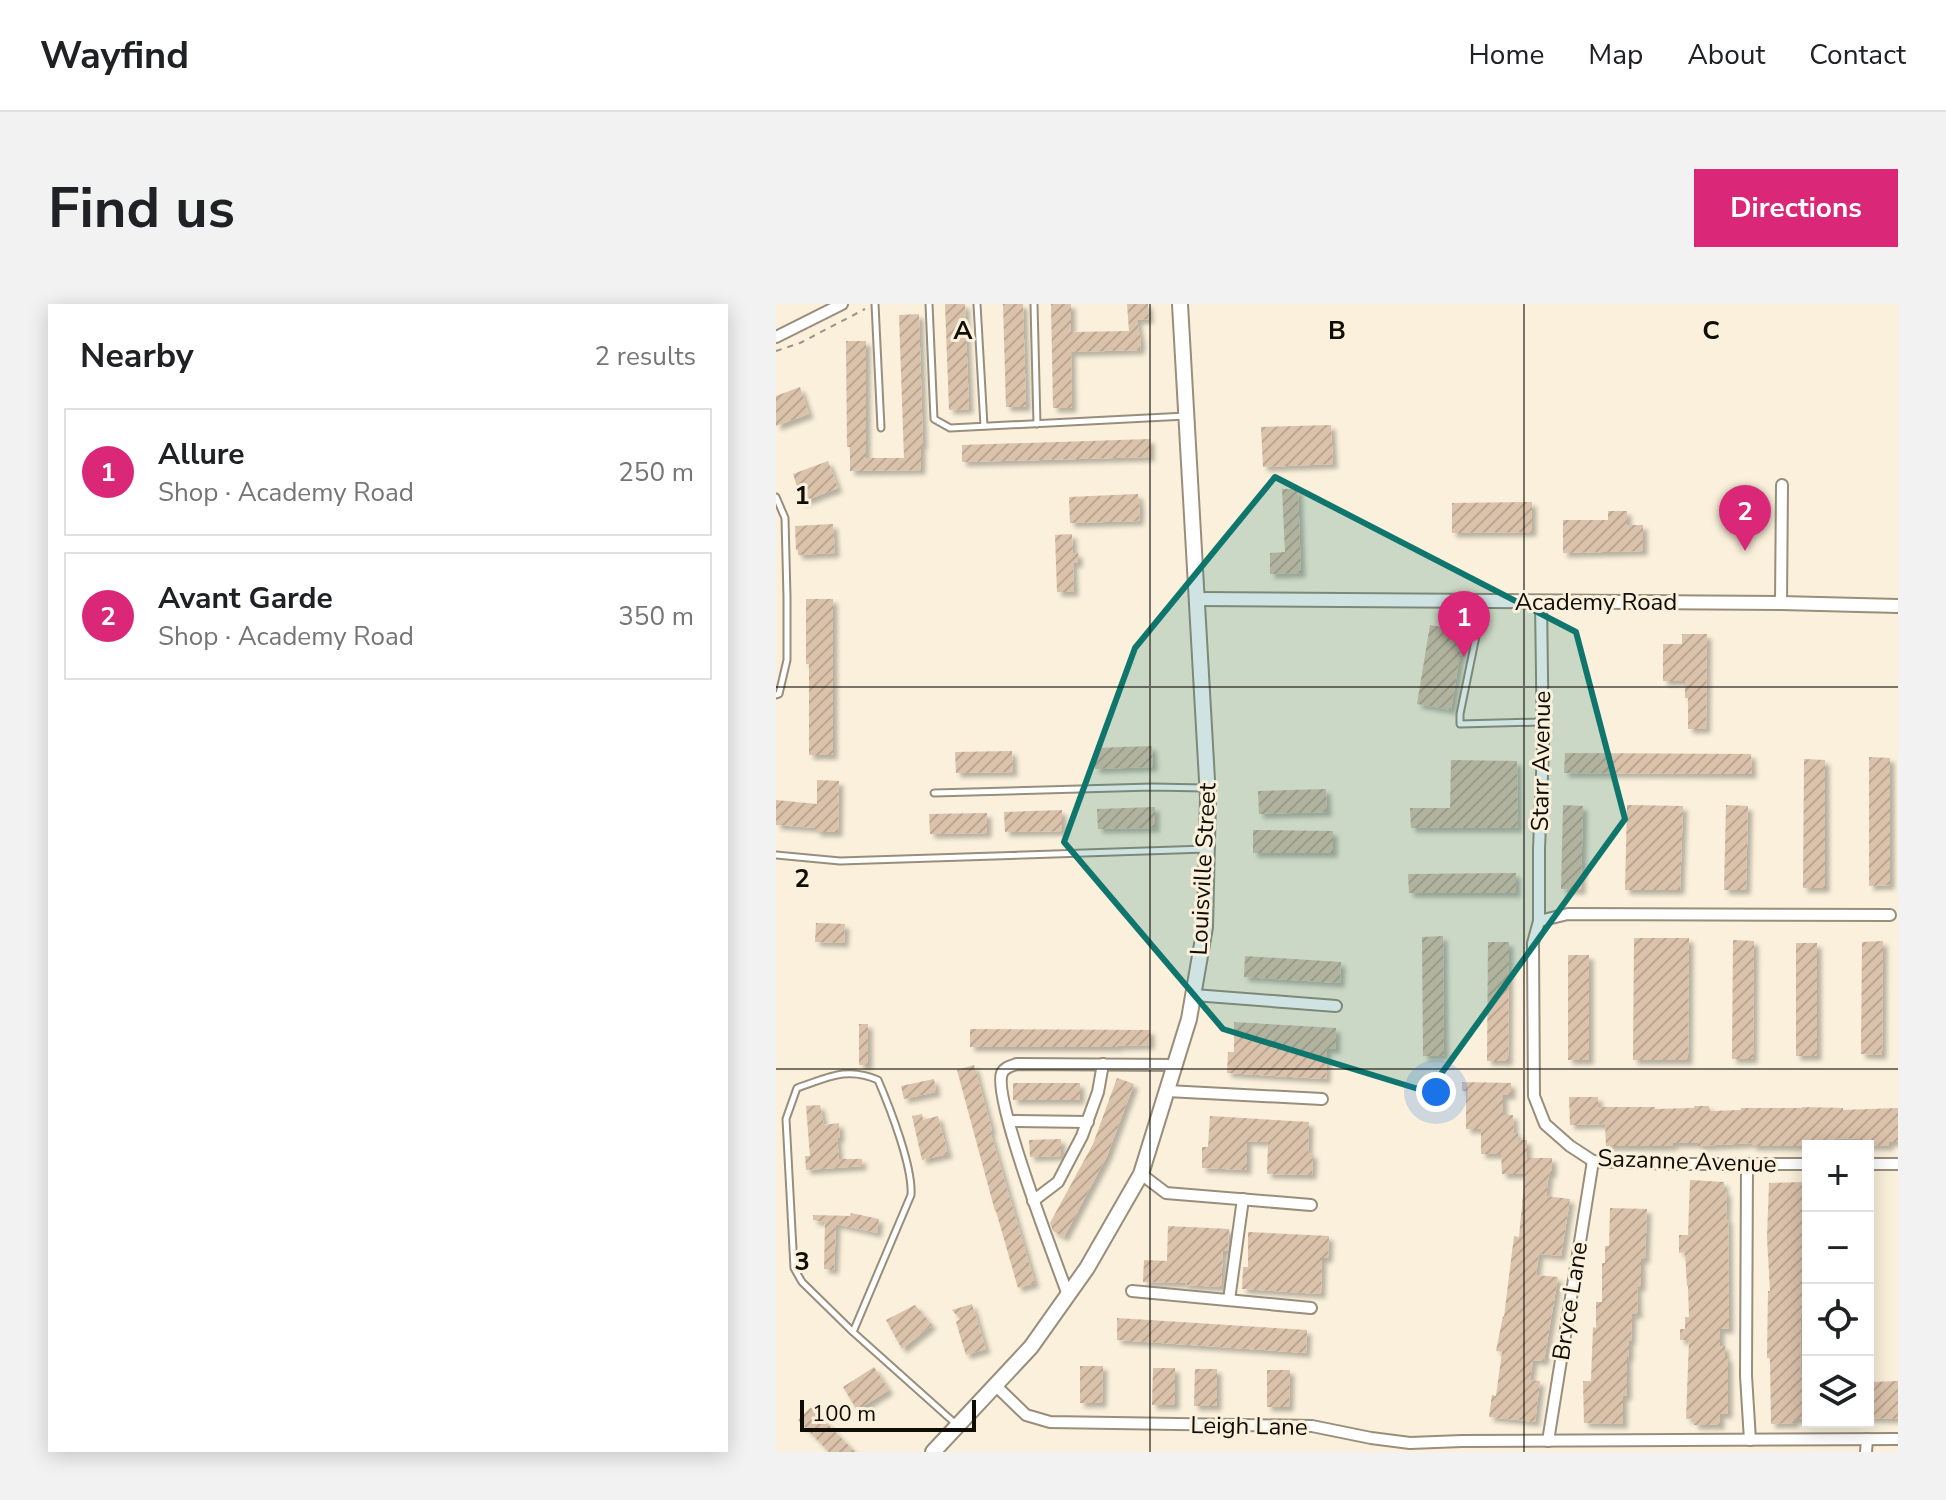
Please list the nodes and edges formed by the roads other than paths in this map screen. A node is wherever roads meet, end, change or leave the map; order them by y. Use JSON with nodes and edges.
{"nodes":[{"id":1,"x":842,"y":304,"type":"edge"},
{"id":2,"x":875,"y":304,"type":"edge"},
{"id":3,"x":929,"y":304,"type":"edge"},
{"id":4,"x":977,"y":304,"type":"edge"},
{"id":5,"x":1034,"y":304,"type":"edge"},
{"id":6,"x":1180,"y":304,"type":"edge"},
{"id":7,"x":776,"y":337,"type":"edge"},
{"id":8,"x":1187,"y":416,"type":"junction"},
{"id":9,"x":1037,"y":424,"type":"junction"},
{"id":10,"x":984,"y":426,"type":"junction"},
{"id":11,"x":881,"y":428,"type":"dead end"},
{"id":12,"x":1782,"y":485,"type":"dead end"},
{"id":13,"x":776,"y":497,"type":"edge"},
{"id":14,"x":1197,"y":599,"type":"junction"},
{"id":15,"x":1483,"y":601,"type":"junction"},
{"id":16,"x":1541,"y":601,"type":"junction"},
{"id":17,"x":1781,"y":603,"type":"junction"},
{"id":18,"x":1898,"y":606,"type":"edge"},
{"id":19,"x":776,"y":695,"type":"edge"},
{"id":20,"x":1542,"y":722,"type":"junction"},
{"id":21,"x":1208,"y":789,"type":"junction"},
{"id":22,"x":934,"y":793,"type":"dead end"},
{"id":23,"x":1207,"y":849,"type":"junction"},
{"id":24,"x":776,"y":855,"type":"edge"},
{"id":25,"x":1890,"y":915,"type":"dead end"},
{"id":26,"x":1539,"y":921,"type":"junction"},
{"id":27,"x":1194,"y":995,"type":"junction"},
{"id":28,"x":1336,"y":1006,"type":"dead end"},
{"id":29,"x":1103,"y":1064,"type":"junction"},
{"id":30,"x":1175,"y":1065,"type":"junction"},
{"id":31,"x":1167,"y":1091,"type":"junction"},
{"id":32,"x":1322,"y":1099,"type":"dead end"},
{"id":33,"x":1010,"y":1121,"type":"junction"},
{"id":34,"x":1088,"y":1122,"type":"junction"},
{"id":35,"x":1593,"y":1161,"type":"junction"},
{"id":36,"x":1747,"y":1164,"type":"junction"},
{"id":37,"x":1802,"y":1164,"type":"edge"},
{"id":38,"x":1874,"y":1164,"type":"edge"},
{"id":39,"x":1898,"y":1164,"type":"edge"},
{"id":40,"x":1141,"y":1174,"type":"junction"},
{"id":41,"x":1243,"y":1199,"type":"junction"},
{"id":42,"x":1033,"y":1201,"type":"junction"},
{"id":43,"x":1311,"y":1205,"type":"dead end"},
{"id":44,"x":1132,"y":1291,"type":"dead end"},
{"id":45,"x":1068,"y":1295,"type":"junction"},
{"id":46,"x":1229,"y":1300,"type":"junction"},
{"id":47,"x":1311,"y":1308,"type":"dead end"},
{"id":48,"x":853,"y":1332,"type":"junction"},
{"id":49,"x":995,"y":1385,"type":"junction"},
{"id":50,"x":958,"y":1425,"type":"junction"},
{"id":51,"x":1867,"y":1439,"type":"junction"},
{"id":52,"x":1898,"y":1439,"type":"edge"},
{"id":53,"x":1667,"y":1440,"type":"junction"},
{"id":54,"x":1750,"y":1440,"type":"junction"},
{"id":55,"x":1548,"y":1441,"type":"junction"},
{"id":56,"x":933,"y":1452,"type":"edge"},
{"id":57,"x":1666,"y":1452,"type":"edge"},
{"id":58,"x":1866,"y":1452,"type":"edge"}],
"edges":[{"from":1,"to":7,"type":"street"},
{"from":2,"to":11,"type":"lane"},
{"from":3,"to":10,"type":"lane"},
{"from":4,"to":10,"type":"lane"},
{"from":5,"to":9,"type":"lane"},
{"from":6,"to":8,"type":"main road","name":"Louisville Street"},
{"from":8,"to":9,"type":"lane"},
{"from":8,"to":14,"type":"main road","name":"Louisville Street"},
{"from":9,"to":10,"type":"lane"},
{"from":12,"to":17,"type":"street"},
{"from":13,"to":19,"type":"lane"},
{"from":14,"to":15,"type":"street","name":"Academy Road"},
{"from":14,"to":21,"type":"main road","name":"Louisville Street"},
{"from":15,"to":16,"type":"street","name":"Academy Road"},
{"from":15,"to":20,"type":"lane"},
{"from":16,"to":17,"type":"street","name":"Academy Road"},
{"from":16,"to":20,"type":"street","name":"Starr Avenue"},
{"from":17,"to":18,"type":"street","name":"Academy Road"},
{"from":20,"to":26,"type":"street","name":"Starr Avenue"},
{"from":21,"to":22,"type":"lane"},
{"from":21,"to":23,"type":"main road","name":"Louisville Street"},
{"from":23,"to":24,"type":"lane"},
{"from":23,"to":27,"type":"main road","name":"Louisville Street"},
{"from":25,"to":26,"type":"street"},
{"from":26,"to":35,"type":"street","name":"Sazanne Avenue"},
{"from":27,"to":28,"type":"street"},
{"from":27,"to":30,"type":"main road","name":"Louisville Street"},
{"from":29,"to":30,"type":"street"},
{"from":29,"to":33,"type":"street"},
{"from":29,"to":34,"type":"street"},
{"from":30,"to":31,"type":"main road","name":"Louisville Street"},
{"from":31,"to":32,"type":"street"},
{"from":31,"to":40,"type":"main road","name":"Louisville Street"},
{"from":33,"to":34,"type":"street"},
{"from":33,"to":42,"type":"street"},
{"from":34,"to":42,"type":"street"},
{"from":35,"to":36,"type":"street","name":"Sazanne Avenue"},
{"from":35,"to":55,"type":"street","name":"Bryce Lane"},
{"from":36,"to":37,"type":"street","name":"Sazanne Avenue"},
{"from":36,"to":54,"type":"street"},
{"from":38,"to":39,"type":"street"},
{"from":40,"to":41,"type":"street"},
{"from":40,"to":45,"type":"main road","name":"Louisville Street"},
{"from":41,"to":43,"type":"street"},
{"from":41,"to":46,"type":"street"},
{"from":42,"to":45,"type":"street"},
{"from":44,"to":46,"type":"street"},
{"from":45,"to":49,"type":"main road","name":"Louisville Street"},
{"from":46,"to":47,"type":"street"},
{"from":48,"to":48,"type":"lane"},
{"from":48,"to":50,"type":"lane"},
{"from":49,"to":50,"type":"main road","name":"Louisville Street"},
{"from":49,"to":55,"type":"street","name":"Leigh Lane"},
{"from":50,"to":56,"type":"main road","name":"Louisville Street"},
{"from":51,"to":52,"type":"street","name":"Leigh Lane"},
{"from":51,"to":54,"type":"street","name":"Leigh Lane"},
{"from":51,"to":58,"type":"street"},
{"from":53,"to":54,"type":"street","name":"Leigh Lane"},
{"from":53,"to":55,"type":"street","name":"Leigh Lane"},
{"from":53,"to":57,"type":"street"}]}
